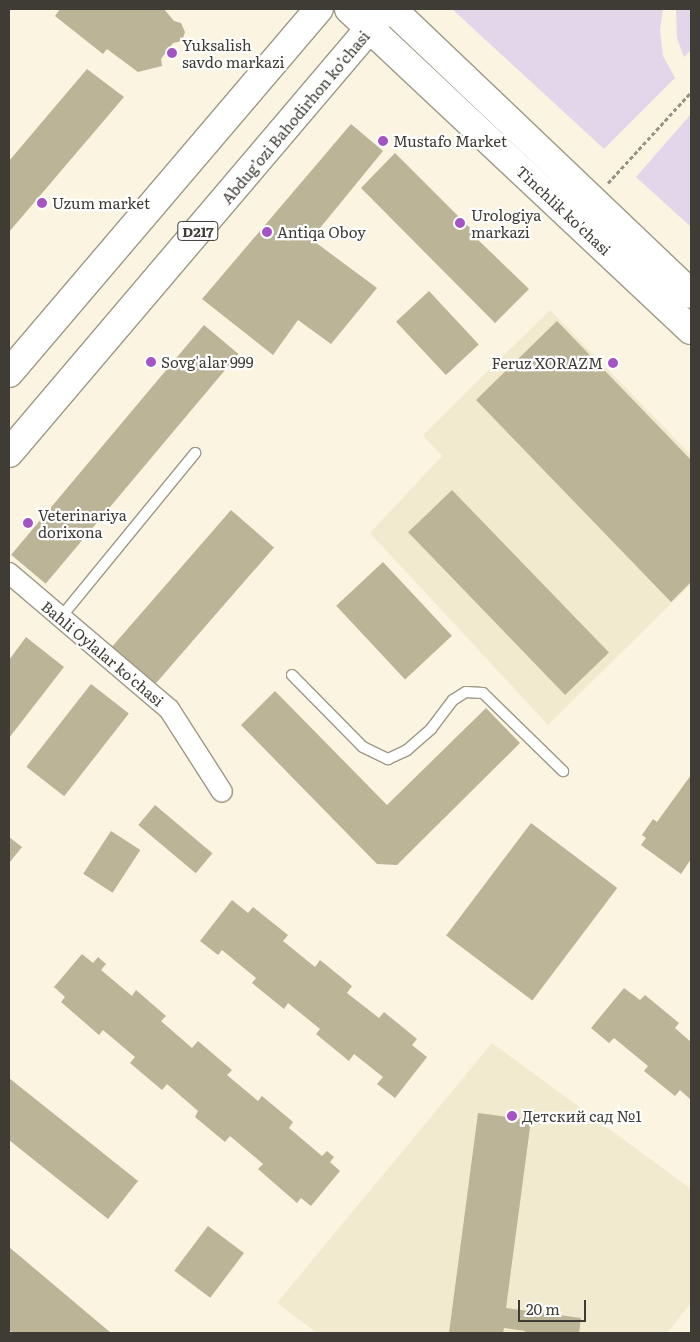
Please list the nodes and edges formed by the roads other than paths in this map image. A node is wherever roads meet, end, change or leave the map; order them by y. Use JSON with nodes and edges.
{"nodes":[{"id":1,"x":319,"y":9,"type":"edge"},
{"id":2,"x":349,"y":9,"type":"edge"},
{"id":3,"x":392,"y":9,"type":"edge"},
{"id":4,"x":378,"y":19,"type":"edge"},
{"id":5,"x":691,"y":294,"type":"edge"},
{"id":6,"x":691,"y":330,"type":"edge"},
{"id":7,"x":9,"y":373,"type":"edge"},
{"id":8,"x":9,"y":452,"type":"edge"},
{"id":9,"x":195,"y":453,"type":"dead end"},
{"id":10,"x":9,"y":573,"type":"edge"},
{"id":11,"x":61,"y":617,"type":"junction"},
{"id":12,"x":292,"y":676,"type":"dead end"},
{"id":13,"x":563,"y":771,"type":"dead end"},
{"id":14,"x":222,"y":792,"type":"dead end"}],
"edges":[{"from":1,"to":7,"type":"main road"},
{"from":2,"to":4,"type":"main road","name":"Tinchlik ko'chasi"},
{"from":3,"to":5,"type":"main road","name":"Tinchlik ko'chasi"},
{"from":4,"to":6,"type":"main road","name":"Tinchlik ko'chasi"},
{"from":4,"to":8,"type":"main road","name":"Abdug’ozi Bahodirhon ko’chasi","number":"D217"},
{"from":9,"to":11,"type":"lane"},
{"from":10,"to":11,"type":"street","name":"Bahli Oylalar ko'chasi"},
{"from":11,"to":14,"type":"street","name":"Bahli Oylalar ko'chasi"},
{"from":12,"to":13,"type":"lane"}]}
